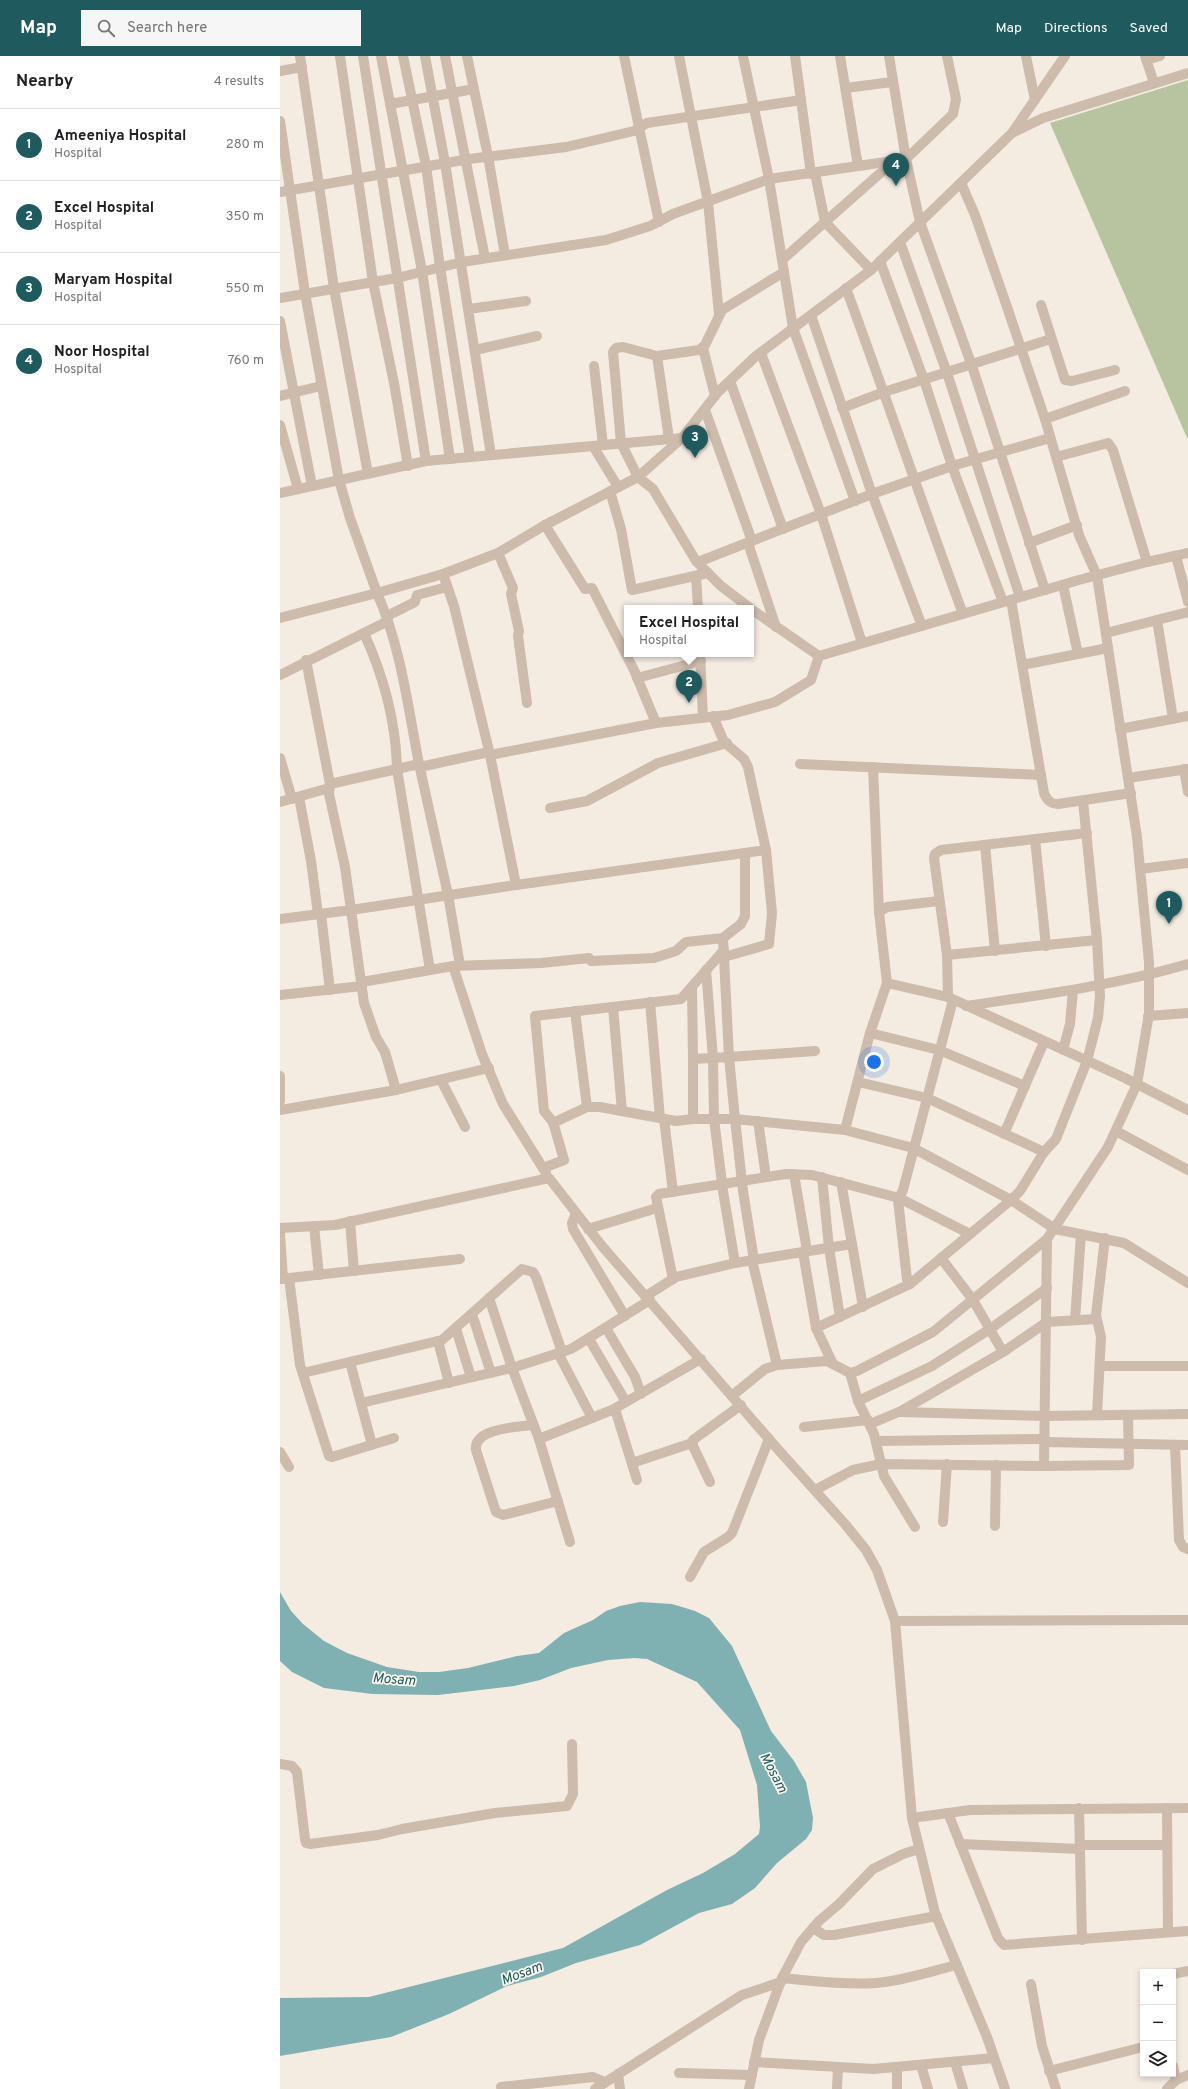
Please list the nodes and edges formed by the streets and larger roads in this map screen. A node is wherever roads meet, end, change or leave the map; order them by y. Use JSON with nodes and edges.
{"nodes":[{"id":1,"x":300,"y":56,"type":"edge"},
{"id":2,"x":340,"y":56,"type":"edge"},
{"id":3,"x":363,"y":56,"type":"edge"},
{"id":4,"x":381,"y":56,"type":"edge"},
{"id":5,"x":403,"y":56,"type":"edge"},
{"id":6,"x":425,"y":56,"type":"edge"},
{"id":7,"x":445,"y":56,"type":"edge"},
{"id":8,"x":466,"y":56,"type":"edge"},
{"id":9,"x":624,"y":56,"type":"edge"},
{"id":10,"x":679,"y":56,"type":"edge"},
{"id":11,"x":743,"y":56,"type":"edge"},
{"id":12,"x":795,"y":56,"type":"edge"},
{"id":13,"x":840,"y":56,"type":"edge"},
{"id":14,"x":889,"y":56,"type":"edge"},
{"id":15,"x":947,"y":56,"type":"edge"},
{"id":16,"x":1026,"y":56,"type":"edge"},
{"id":17,"x":1160,"y":56,"type":"edge"},
{"id":18,"x":1064,"y":57,"type":"edge"},
{"id":19,"x":1145,"y":58,"type":"edge"},
{"id":20,"x":302,"y":67,"type":"junction"},
{"id":21,"x":280,"y":70,"type":"edge"},
{"id":22,"x":1188,"y":73,"type":"edge"},
{"id":23,"x":892,"y":82,"type":"junction"},
{"id":24,"x":1154,"y":83,"type":"junction"},
{"id":25,"x":846,"y":88,"type":"junction"},
{"id":26,"x":474,"y":89,"type":"junction"},
{"id":27,"x":452,"y":93,"type":"junction"},
{"id":28,"x":433,"y":96,"type":"junction"},
{"id":29,"x":412,"y":100,"type":"junction"},
{"id":30,"x":801,"y":100,"type":"junction"},
{"id":31,"x":1035,"y":100,"type":"junction"},
{"id":32,"x":390,"y":104,"type":"junction"},
{"id":33,"x":754,"y":107,"type":"junction"},
{"id":34,"x":692,"y":116,"type":"junction"},
{"id":35,"x":280,"y":121,"type":"edge"},
{"id":36,"x":640,"y":128,"type":"junction"},
{"id":37,"x":1012,"y":133,"type":"junction"},
{"id":38,"x":488,"y":156,"type":"junction"},
{"id":39,"x":464,"y":159,"type":"junction"},
{"id":40,"x":906,"y":159,"type":"junction"},
{"id":41,"x":894,"y":161,"type":"junction"},
{"id":42,"x":446,"y":163,"type":"junction"},
{"id":43,"x":426,"y":166,"type":"junction"},
{"id":44,"x":858,"y":166,"type":"junction"},
{"id":45,"x":403,"y":171,"type":"junction"},
{"id":46,"x":813,"y":173,"type":"junction"},
{"id":47,"x":381,"y":175,"type":"junction"},
{"id":48,"x":358,"y":179,"type":"junction"},
{"id":49,"x":769,"y":179,"type":"junction"},
{"id":50,"x":960,"y":183,"type":"junction"},
{"id":51,"x":320,"y":185,"type":"junction"},
{"id":52,"x":285,"y":191,"type":"edge"},
{"id":53,"x":708,"y":202,"type":"junction"},
{"id":54,"x":659,"y":222,"type":"junction"},
{"id":55,"x":825,"y":222,"type":"junction"},
{"id":56,"x":920,"y":222,"type":"junction"},
{"id":57,"x":900,"y":242,"type":"junction"},
{"id":58,"x":505,"y":255,"type":"junction"},
{"id":59,"x":485,"y":258,"type":"junction"},
{"id":60,"x":782,"y":260,"type":"junction"},
{"id":61,"x":880,"y":261,"type":"junction"},
{"id":62,"x":462,"y":262,"type":"junction"},
{"id":63,"x":440,"y":267,"type":"junction"},
{"id":64,"x":870,"y":270,"type":"junction"},
{"id":65,"x":422,"y":271,"type":"junction"},
{"id":66,"x":784,"y":272,"type":"junction"},
{"id":67,"x":397,"y":278,"type":"junction"},
{"id":68,"x":373,"y":282,"type":"junction"},
{"id":69,"x":334,"y":288,"type":"junction"},
{"id":70,"x":846,"y":288,"type":"junction"},
{"id":71,"x":305,"y":293,"type":"junction"},
{"id":72,"x":280,"y":298,"type":"edge"},
{"id":73,"x":526,"y":301,"type":"dead end"},
{"id":74,"x":1041,"y":305,"type":"dead end"},
{"id":75,"x":469,"y":309,"type":"junction"},
{"id":76,"x":719,"y":314,"type":"junction"},
{"id":77,"x":811,"y":315,"type":"junction"},
{"id":78,"x":280,"y":321,"type":"edge"},
{"id":79,"x":793,"y":328,"type":"junction"},
{"id":80,"x":537,"y":336,"type":"dead end"},
{"id":81,"x":1051,"y":339,"type":"junction"},
{"id":82,"x":703,"y":348,"type":"junction"},
{"id":83,"x":1021,"y":349,"type":"junction"},
{"id":84,"x":475,"y":350,"type":"junction"},
{"id":85,"x":761,"y":353,"type":"junction"},
{"id":86,"x":657,"y":356,"type":"junction"},
{"id":87,"x":594,"y":366,"type":"dead end"},
{"id":88,"x":972,"y":366,"type":"junction"},
{"id":89,"x":1115,"y":370,"type":"dead end"},
{"id":90,"x":947,"y":373,"type":"junction"},
{"id":91,"x":924,"y":380,"type":"junction"},
{"id":92,"x":730,"y":381,"type":"junction"},
{"id":93,"x":321,"y":386,"type":"junction"},
{"id":94,"x":1125,"y":391,"type":"dead end"},
{"id":95,"x":884,"y":392,"type":"junction"},
{"id":96,"x":294,"y":393,"type":"junction"},
{"id":97,"x":280,"y":396,"type":"edge"},
{"id":98,"x":715,"y":396,"type":"junction"},
{"id":99,"x":842,"y":408,"type":"junction"},
{"id":100,"x":705,"y":410,"type":"junction"},
{"id":101,"x":1044,"y":419,"type":"junction"},
{"id":102,"x":280,"y":425,"type":"edge"},
{"id":103,"x":682,"y":438,"type":"junction"},
{"id":104,"x":1050,"y":438,"type":"junction"},
{"id":105,"x":669,"y":439,"type":"junction"},
{"id":106,"x":621,"y":443,"type":"junction"},
{"id":107,"x":598,"y":445,"type":"junction"},
{"id":108,"x":1000,"y":453,"type":"junction"},
{"id":109,"x":491,"y":455,"type":"junction"},
{"id":110,"x":1056,"y":456,"type":"junction"},
{"id":111,"x":470,"y":457,"type":"junction"},
{"id":112,"x":450,"y":459,"type":"junction"},
{"id":113,"x":974,"y":460,"type":"junction"},
{"id":114,"x":426,"y":461,"type":"junction"},
{"id":115,"x":408,"y":466,"type":"junction"},
{"id":116,"x":952,"y":466,"type":"junction"},
{"id":117,"x":368,"y":474,"type":"junction"},
{"id":118,"x":638,"y":477,"type":"junction"},
{"id":119,"x":339,"y":480,"type":"junction"},
{"id":120,"x":913,"y":480,"type":"junction"},
{"id":121,"x":312,"y":486,"type":"junction"},
{"id":122,"x":298,"y":489,"type":"junction"},
{"id":123,"x":614,"y":489,"type":"junction"},
{"id":124,"x":280,"y":493,"type":"edge"},
{"id":125,"x":872,"y":494,"type":"junction"},
{"id":126,"x":855,"y":501,"type":"junction"},
{"id":127,"x":821,"y":514,"type":"junction"},
{"id":128,"x":544,"y":525,"type":"junction"},
{"id":129,"x":1077,"y":525,"type":"junction"},
{"id":130,"x":783,"y":529,"type":"junction"},
{"id":131,"x":750,"y":542,"type":"junction"},
{"id":132,"x":1029,"y":543,"type":"junction"},
{"id":133,"x":498,"y":553,"type":"junction"},
{"id":134,"x":1188,"y":553,"type":"edge"},
{"id":135,"x":1176,"y":556,"type":"junction"},
{"id":136,"x":698,"y":562,"type":"junction"},
{"id":137,"x":1147,"y":562,"type":"junction"},
{"id":138,"x":708,"y":573,"type":"junction"},
{"id":139,"x":443,"y":574,"type":"junction"},
{"id":140,"x":696,"y":576,"type":"junction"},
{"id":141,"x":1097,"y":576,"type":"junction"},
{"id":142,"x":1063,"y":585,"type":"junction"},
{"id":143,"x":447,"y":587,"type":"junction"},
{"id":144,"x":1045,"y":590,"type":"junction"},
{"id":145,"x":377,"y":593,"type":"junction"},
{"id":146,"x":1011,"y":600,"type":"junction"},
{"id":147,"x":1188,"y":602,"type":"edge"},
{"id":148,"x":698,"y":605,"type":"edge"},
{"id":149,"x":747,"y":605,"type":"edge"},
{"id":150,"x":754,"y":610,"type":"edge"},
{"id":151,"x":1188,"y":612,"type":"edge"},
{"id":152,"x":963,"y":614,"type":"junction"},
{"id":153,"x":280,"y":618,"type":"edge"},
{"id":154,"x":388,"y":618,"type":"junction"},
{"id":155,"x":1157,"y":620,"type":"junction"},
{"id":156,"x":922,"y":626,"type":"junction"},
{"id":157,"x":776,"y":627,"type":"junction"},
{"id":158,"x":364,"y":633,"type":"junction"},
{"id":159,"x":1106,"y":633,"type":"junction"},
{"id":160,"x":862,"y":643,"type":"junction"},
{"id":161,"x":1108,"y":648,"type":"junction"},
{"id":162,"x":624,"y":652,"type":"edge"},
{"id":163,"x":1078,"y":654,"type":"junction"},
{"id":164,"x":819,"y":656,"type":"junction"},
{"id":165,"x":626,"y":657,"type":"edge"},
{"id":166,"x":700,"y":657,"type":"edge"},
{"id":167,"x":306,"y":660,"type":"junction"},
{"id":168,"x":1022,"y":665,"type":"junction"},
{"id":169,"x":280,"y":674,"type":"edge"},
{"id":170,"x":637,"y":678,"type":"junction"},
{"id":171,"x":527,"y":703,"type":"dead end"},
{"id":172,"x":1188,"y":716,"type":"edge"},
{"id":173,"x":708,"y":717,"type":"junction"},
{"id":174,"x":1173,"y":719,"type":"junction"},
{"id":175,"x":656,"y":723,"type":"junction"},
{"id":176,"x":1120,"y":729,"type":"junction"},
{"id":177,"x":727,"y":744,"type":"junction"},
{"id":178,"x":490,"y":754,"type":"junction"},
{"id":179,"x":280,"y":758,"type":"edge"},
{"id":180,"x":800,"y":764,"type":"dead end"},
{"id":181,"x":419,"y":766,"type":"junction"},
{"id":182,"x":873,"y":767,"type":"junction"},
{"id":183,"x":397,"y":769,"type":"junction"},
{"id":184,"x":1186,"y":769,"type":"edge"},
{"id":185,"x":1041,"y":775,"type":"junction"},
{"id":186,"x":1128,"y":778,"type":"junction"},
{"id":187,"x":330,"y":786,"type":"junction"},
{"id":188,"x":1188,"y":792,"type":"edge"},
{"id":189,"x":1131,"y":793,"type":"junction"},
{"id":190,"x":295,"y":798,"type":"junction"},
{"id":191,"x":1084,"y":800,"type":"junction"},
{"id":192,"x":280,"y":802,"type":"edge"},
{"id":193,"x":550,"y":808,"type":"dead end"},
{"id":194,"x":1087,"y":834,"type":"junction"},
{"id":195,"x":1035,"y":840,"type":"junction"},
{"id":196,"x":985,"y":845,"type":"junction"},
{"id":197,"x":766,"y":850,"type":"junction"},
{"id":198,"x":745,"y":853,"type":"junction"},
{"id":199,"x":1188,"y":863,"type":"edge"},
{"id":200,"x":1140,"y":869,"type":"junction"},
{"id":201,"x":516,"y":885,"type":"junction"},
{"id":202,"x":448,"y":896,"type":"junction"},
{"id":203,"x":420,"y":900,"type":"junction"},
{"id":204,"x":939,"y":901,"type":"junction"},
{"id":205,"x":351,"y":910,"type":"junction"},
{"id":206,"x":879,"y":912,"type":"junction"},
{"id":207,"x":319,"y":914,"type":"junction"},
{"id":208,"x":280,"y":919,"type":"edge"},
{"id":209,"x":723,"y":938,"type":"junction"},
{"id":210,"x":1096,"y":940,"type":"junction"},
{"id":211,"x":1046,"y":946,"type":"junction"},
{"id":212,"x":995,"y":951,"type":"junction"},
{"id":213,"x":724,"y":954,"type":"junction"},
{"id":214,"x":947,"y":955,"type":"junction"},
{"id":215,"x":1188,"y":964,"type":"edge"},
{"id":216,"x":457,"y":965,"type":"junction"},
{"id":217,"x":430,"y":970,"type":"junction"},
{"id":218,"x":706,"y":970,"type":"junction"},
{"id":219,"x":1149,"y":975,"type":"junction"},
{"id":220,"x":887,"y":983,"type":"junction"},
{"id":221,"x":362,"y":984,"type":"junction"},
{"id":222,"x":1099,"y":986,"type":"junction"},
{"id":223,"x":692,"y":987,"type":"junction"},
{"id":224,"x":330,"y":990,"type":"junction"},
{"id":225,"x":1073,"y":990,"type":"junction"},
{"id":226,"x":280,"y":995,"type":"edge"},
{"id":227,"x":950,"y":998,"type":"junction"},
{"id":228,"x":650,"y":1002,"type":"junction"},
{"id":229,"x":966,"y":1006,"type":"junction"},
{"id":230,"x":614,"y":1007,"type":"junction"},
{"id":231,"x":574,"y":1011,"type":"junction"},
{"id":232,"x":1188,"y":1013,"type":"edge"},
{"id":233,"x":1148,"y":1016,"type":"junction"},
{"id":234,"x":870,"y":1032,"type":"junction"},
{"id":235,"x":1044,"y":1042,"type":"junction"},
{"id":236,"x":939,"y":1050,"type":"junction"},
{"id":237,"x":1063,"y":1050,"type":"junction"},
{"id":238,"x":815,"y":1051,"type":"dead end"},
{"id":239,"x":729,"y":1057,"type":"junction"},
{"id":240,"x":713,"y":1058,"type":"junction"},
{"id":241,"x":693,"y":1059,"type":"junction"},
{"id":242,"x":1087,"y":1061,"type":"junction"},
{"id":243,"x":488,"y":1068,"type":"junction"},
{"id":244,"x":280,"y":1076,"type":"edge"},
{"id":245,"x":441,"y":1080,"type":"junction"},
{"id":246,"x":858,"y":1082,"type":"junction"},
{"id":247,"x":1137,"y":1084,"type":"junction"},
{"id":248,"x":1025,"y":1086,"type":"junction"},
{"id":249,"x":396,"y":1090,"type":"junction"},
{"id":250,"x":927,"y":1098,"type":"junction"},
{"id":251,"x":280,"y":1101,"type":"edge"},
{"id":252,"x":587,"y":1107,"type":"junction"},
{"id":253,"x":280,"y":1110,"type":"edge"},
{"id":254,"x":1188,"y":1110,"type":"edge"},
{"id":255,"x":622,"y":1111,"type":"junction"},
{"id":256,"x":662,"y":1119,"type":"junction"},
{"id":257,"x":693,"y":1119,"type":"junction"},
{"id":258,"x":714,"y":1119,"type":"junction"},
{"id":259,"x":735,"y":1119,"type":"junction"},
{"id":260,"x":758,"y":1121,"type":"junction"},
{"id":261,"x":553,"y":1123,"type":"junction"},
{"id":262,"x":465,"y":1127,"type":"dead end"},
{"id":263,"x":845,"y":1130,"type":"junction"},
{"id":264,"x":1116,"y":1131,"type":"junction"},
{"id":265,"x":1004,"y":1134,"type":"junction"},
{"id":266,"x":913,"y":1148,"type":"junction"},
{"id":267,"x":1044,"y":1152,"type":"junction"},
{"id":268,"x":543,"y":1168,"type":"junction"},
{"id":269,"x":1188,"y":1170,"type":"edge"},
{"id":270,"x":794,"y":1174,"type":"junction"},
{"id":271,"x":766,"y":1177,"type":"junction"},
{"id":272,"x":822,"y":1177,"type":"junction"},
{"id":273,"x":549,"y":1178,"type":"junction"},
{"id":274,"x":742,"y":1180,"type":"junction"},
{"id":275,"x":842,"y":1182,"type":"junction"},
{"id":276,"x":722,"y":1184,"type":"junction"},
{"id":277,"x":673,"y":1192,"type":"junction"},
{"id":278,"x":899,"y":1198,"type":"junction"},
{"id":279,"x":1011,"y":1200,"type":"junction"},
{"id":280,"x":656,"y":1208,"type":"junction"},
{"id":281,"x":576,"y":1213,"type":"junction"},
{"id":282,"x":350,"y":1221,"type":"junction"},
{"id":283,"x":314,"y":1226,"type":"junction"},
{"id":284,"x":280,"y":1228,"type":"edge"},
{"id":285,"x":588,"y":1229,"type":"junction"},
{"id":286,"x":1055,"y":1229,"type":"junction"},
{"id":287,"x":280,"y":1233,"type":"edge"},
{"id":288,"x":970,"y":1234,"type":"junction"},
{"id":289,"x":1081,"y":1234,"type":"junction"},
{"id":290,"x":1104,"y":1238,"type":"junction"},
{"id":291,"x":1048,"y":1239,"type":"junction"},
{"id":292,"x":852,"y":1244,"type":"junction"},
{"id":293,"x":828,"y":1248,"type":"junction"},
{"id":294,"x":805,"y":1252,"type":"junction"},
{"id":295,"x":942,"y":1258,"type":"junction"},
{"id":296,"x":460,"y":1259,"type":"dead end"},
{"id":297,"x":753,"y":1260,"type":"junction"},
{"id":298,"x":735,"y":1263,"type":"junction"},
{"id":299,"x":354,"y":1271,"type":"junction"},
{"id":300,"x":319,"y":1274,"type":"junction"},
{"id":301,"x":284,"y":1278,"type":"edge"},
{"id":302,"x":673,"y":1279,"type":"junction"},
{"id":303,"x":910,"y":1284,"type":"junction"},
{"id":304,"x":1188,"y":1284,"type":"edge"},
{"id":305,"x":1047,"y":1288,"type":"junction"},
{"id":306,"x":489,"y":1298,"type":"junction"},
{"id":307,"x":648,"y":1298,"type":"junction"},
{"id":308,"x":972,"y":1300,"type":"junction"},
{"id":309,"x":862,"y":1307,"type":"junction"},
{"id":310,"x":472,"y":1314,"type":"junction"},
{"id":311,"x":625,"y":1316,"type":"junction"},
{"id":312,"x":840,"y":1317,"type":"junction"},
{"id":313,"x":1096,"y":1319,"type":"junction"},
{"id":314,"x":1075,"y":1320,"type":"junction"},
{"id":315,"x":1047,"y":1322,"type":"junction"},
{"id":316,"x":606,"y":1328,"type":"junction"},
{"id":317,"x":816,"y":1328,"type":"junction"},
{"id":318,"x":456,"y":1329,"type":"junction"},
{"id":319,"x":990,"y":1329,"type":"junction"},
{"id":320,"x":589,"y":1339,"type":"junction"},
{"id":321,"x":438,"y":1341,"type":"junction"},
{"id":322,"x":560,"y":1352,"type":"junction"},
{"id":323,"x":1003,"y":1352,"type":"junction"},
{"id":324,"x":701,"y":1359,"type":"junction"},
{"id":325,"x":350,"y":1362,"type":"junction"},
{"id":326,"x":832,"y":1362,"type":"junction"},
{"id":327,"x":777,"y":1365,"type":"junction"},
{"id":328,"x":1100,"y":1366,"type":"junction"},
{"id":329,"x":1188,"y":1366,"type":"edge"},
{"id":330,"x":512,"y":1368,"type":"junction"},
{"id":331,"x":303,"y":1373,"type":"junction"},
{"id":332,"x":491,"y":1373,"type":"junction"},
{"id":333,"x":850,"y":1373,"type":"junction"},
{"id":334,"x":471,"y":1377,"type":"junction"},
{"id":335,"x":449,"y":1383,"type":"junction"},
{"id":336,"x":641,"y":1394,"type":"junction"},
{"id":337,"x":732,"y":1395,"type":"junction"},
{"id":338,"x":858,"y":1401,"type":"junction"},
{"id":339,"x":626,"y":1402,"type":"junction"},
{"id":340,"x":361,"y":1404,"type":"junction"},
{"id":341,"x":741,"y":1405,"type":"junction"},
{"id":342,"x":615,"y":1409,"type":"junction"},
{"id":343,"x":900,"y":1412,"type":"junction"},
{"id":344,"x":1188,"y":1414,"type":"edge"},
{"id":345,"x":1097,"y":1415,"type":"junction"},
{"id":346,"x":1128,"y":1415,"type":"junction"},
{"id":347,"x":1044,"y":1416,"type":"junction"},
{"id":348,"x":592,"y":1418,"type":"junction"},
{"id":349,"x":869,"y":1422,"type":"junction"},
{"id":350,"x":533,"y":1425,"type":"junction"},
{"id":351,"x":804,"y":1427,"type":"dead end"},
{"id":352,"x":394,"y":1438,"type":"dead end"},
{"id":353,"x":539,"y":1439,"type":"junction"},
{"id":354,"x":769,"y":1439,"type":"junction"},
{"id":355,"x":1045,"y":1440,"type":"junction"},
{"id":356,"x":876,"y":1441,"type":"junction"},
{"id":357,"x":692,"y":1443,"type":"junction"},
{"id":358,"x":1128,"y":1444,"type":"junction"},
{"id":359,"x":372,"y":1445,"type":"junction"},
{"id":360,"x":1175,"y":1445,"type":"junction"},
{"id":361,"x":1188,"y":1445,"type":"edge"},
{"id":362,"x":280,"y":1452,"type":"edge"},
{"id":363,"x":632,"y":1463,"type":"junction"},
{"id":364,"x":881,"y":1464,"type":"junction"},
{"id":365,"x":947,"y":1464,"type":"junction"},
{"id":366,"x":996,"y":1465,"type":"junction"},
{"id":367,"x":1044,"y":1466,"type":"junction"},
{"id":368,"x":289,"y":1467,"type":"dead end"},
{"id":369,"x":637,"y":1480,"type":"dead end"},
{"id":370,"x":710,"y":1482,"type":"dead end"},
{"id":371,"x":815,"y":1490,"type":"junction"},
{"id":372,"x":558,"y":1500,"type":"junction"},
{"id":373,"x":943,"y":1522,"type":"dead end"},
{"id":374,"x":995,"y":1526,"type":"dead end"},
{"id":375,"x":915,"y":1527,"type":"dead end"},
{"id":376,"x":570,"y":1542,"type":"dead end"},
{"id":377,"x":1188,"y":1549,"type":"edge"},
{"id":378,"x":690,"y":1577,"type":"dead end"},
{"id":379,"x":1188,"y":1620,"type":"edge"},
{"id":380,"x":895,"y":1621,"type":"junction"},
{"id":381,"x":572,"y":1744,"type":"dead end"},
{"id":382,"x":280,"y":1764,"type":"edge"},
{"id":383,"x":1079,"y":1808,"type":"junction"},
{"id":384,"x":1167,"y":1808,"type":"junction"},
{"id":385,"x":1188,"y":1808,"type":"edge"},
{"id":386,"x":948,"y":1813,"type":"junction"},
{"id":387,"x":912,"y":1818,"type":"junction"},
{"id":388,"x":960,"y":1844,"type":"junction"},
{"id":389,"x":1167,"y":1845,"type":"junction"},
{"id":390,"x":1080,"y":1847,"type":"junction"},
{"id":391,"x":919,"y":1849,"type":"junction"},
{"id":392,"x":937,"y":1916,"type":"junction"},
{"id":393,"x":813,"y":1928,"type":"junction"},
{"id":394,"x":1188,"y":1931,"type":"edge"},
{"id":395,"x":1168,"y":1932,"type":"junction"},
{"id":396,"x":1082,"y":1940,"type":"junction"},
{"id":397,"x":957,"y":1965,"type":"junction"},
{"id":398,"x":1188,"y":1971,"type":"edge"},
{"id":399,"x":1176,"y":1973,"type":"edge"},
{"id":400,"x":781,"y":1980,"type":"junction"},
{"id":401,"x":1031,"y":1984,"type":"dead end"},
{"id":402,"x":1140,"y":2048,"type":"edge"},
{"id":403,"x":994,"y":2058,"type":"junction"},
{"id":404,"x":754,"y":2062,"type":"junction"},
{"id":405,"x":955,"y":2062,"type":"junction"},
{"id":406,"x":921,"y":2065,"type":"junction"},
{"id":407,"x":838,"y":2067,"type":"junction"},
{"id":408,"x":897,"y":2067,"type":"junction"},
{"id":409,"x":1049,"y":2071,"type":"junction"},
{"id":410,"x":679,"y":2073,"type":"dead end"},
{"id":411,"x":618,"y":2074,"type":"junction"},
{"id":412,"x":752,"y":2075,"type":"junction"},
{"id":413,"x":1188,"y":2075,"type":"edge"},
{"id":414,"x":1175,"y":2077,"type":"edge"},
{"id":415,"x":1176,"y":2080,"type":"junction"},
{"id":416,"x":501,"y":2087,"type":"dead end"},
{"id":417,"x":598,"y":2087,"type":"edge"},
{"id":418,"x":620,"y":2089,"type":"edge"},
{"id":419,"x":749,"y":2089,"type":"edge"},
{"id":420,"x":837,"y":2089,"type":"edge"},
{"id":421,"x":897,"y":2089,"type":"edge"},
{"id":422,"x":928,"y":2089,"type":"edge"},
{"id":423,"x":963,"y":2089,"type":"edge"},
{"id":424,"x":1005,"y":2089,"type":"edge"},
{"id":425,"x":1056,"y":2089,"type":"edge"},
{"id":426,"x":1167,"y":2089,"type":"edge"}],
"edges":[{"from":1,"to":20,"type":"street"},
{"from":2,"to":48,"type":"street"},
{"from":3,"to":47,"type":"street"},
{"from":4,"to":32,"type":"street"},
{"from":5,"to":29,"type":"street"},
{"from":6,"to":28,"type":"street"},
{"from":7,"to":27,"type":"street"},
{"from":8,"to":26,"type":"street"},
{"from":9,"to":36,"type":"street"},
{"from":10,"to":34,"type":"street"},
{"from":11,"to":33,"type":"street"},
{"from":12,"to":30,"type":"street"},
{"from":13,"to":25,"type":"street"},
{"from":14,"to":23,"type":"street"},
{"from":15,"to":40,"type":"street"},
{"from":16,"to":31,"type":"street"},
{"from":17,"to":19,"type":"street"},
{"from":18,"to":31,"type":"street"},
{"from":19,"to":24,"type":"street"},
{"from":20,"to":21,"type":"street"},
{"from":20,"to":51,"type":"street"},
{"from":22,"to":24,"type":"street"},
{"from":23,"to":25,"type":"street"},
{"from":23,"to":40,"type":"street"},
{"from":24,"to":37,"type":"street"},
{"from":25,"to":44,"type":"street"},
{"from":26,"to":27,"type":"street"},
{"from":26,"to":38,"type":"street"},
{"from":27,"to":28,"type":"street"},
{"from":27,"to":39,"type":"street"},
{"from":28,"to":29,"type":"street"},
{"from":28,"to":42,"type":"street"},
{"from":29,"to":32,"type":"street"},
{"from":29,"to":43,"type":"street"},
{"from":30,"to":33,"type":"street"},
{"from":30,"to":46,"type":"street"},
{"from":31,"to":37,"type":"street"},
{"from":32,"to":45,"type":"street"},
{"from":33,"to":34,"type":"street"},
{"from":33,"to":49,"type":"street"},
{"from":34,"to":36,"type":"street"},
{"from":34,"to":53,"type":"street"},
{"from":35,"to":52,"type":"street"},
{"from":36,"to":38,"type":"street"},
{"from":36,"to":54,"type":"street"},
{"from":37,"to":50,"type":"street"},
{"from":38,"to":39,"type":"street"},
{"from":38,"to":58,"type":"street"},
{"from":39,"to":42,"type":"street"},
{"from":39,"to":59,"type":"street"},
{"from":40,"to":41,"type":"street"},
{"from":40,"to":56,"type":"street"},
{"from":41,"to":44,"type":"street"},
{"from":41,"to":55,"type":"street"},
{"from":42,"to":43,"type":"street"},
{"from":42,"to":62,"type":"street"},
{"from":43,"to":45,"type":"street"},
{"from":43,"to":63,"type":"street"},
{"from":44,"to":46,"type":"street"},
{"from":45,"to":47,"type":"street"},
{"from":45,"to":65,"type":"street"},
{"from":46,"to":49,"type":"street"},
{"from":46,"to":55,"type":"street"},
{"from":47,"to":48,"type":"street"},
{"from":47,"to":67,"type":"street"},
{"from":48,"to":51,"type":"street"},
{"from":48,"to":68,"type":"street"},
{"from":49,"to":53,"type":"street"},
{"from":49,"to":60,"type":"street"},
{"from":50,"to":56,"type":"street"},
{"from":50,"to":83,"type":"street"},
{"from":51,"to":52,"type":"street"},
{"from":51,"to":69,"type":"street"},
{"from":52,"to":71,"type":"street"},
{"from":53,"to":54,"type":"street"},
{"from":53,"to":76,"type":"street"},
{"from":54,"to":58,"type":"street"},
{"from":55,"to":60,"type":"street"},
{"from":55,"to":64,"type":"street"},
{"from":56,"to":57,"type":"street"},
{"from":56,"to":88,"type":"street"},
{"from":57,"to":61,"type":"street"},
{"from":57,"to":90,"type":"street"},
{"from":58,"to":59,"type":"street"},
{"from":59,"to":62,"type":"street"},
{"from":60,"to":66,"type":"street"},
{"from":61,"to":64,"type":"street"},
{"from":61,"to":91,"type":"street"},
{"from":62,"to":63,"type":"street"},
{"from":62,"to":75,"type":"street"},
{"from":63,"to":65,"type":"street"},
{"from":63,"to":111,"type":"street"},
{"from":64,"to":70,"type":"street"},
{"from":65,"to":67,"type":"street"},
{"from":65,"to":112,"type":"street"},
{"from":66,"to":76,"type":"street"},
{"from":66,"to":79,"type":"street"},
{"from":67,"to":68,"type":"street"},
{"from":67,"to":114,"type":"street"},
{"from":68,"to":69,"type":"street"},
{"from":68,"to":115,"type":"street"},
{"from":69,"to":71,"type":"street"},
{"from":69,"to":117,"type":"street"},
{"from":70,"to":77,"type":"street"},
{"from":70,"to":95,"type":"street"},
{"from":71,"to":72,"type":"street"},
{"from":71,"to":93,"type":"street"},
{"from":73,"to":75,"type":"street"},
{"from":74,"to":81,"type":"street"},
{"from":75,"to":84,"type":"street"},
{"from":76,"to":82,"type":"street"},
{"from":77,"to":79,"type":"street"},
{"from":77,"to":99,"type":"street"},
{"from":78,"to":96,"type":"street"},
{"from":79,"to":85,"type":"street"},
{"from":79,"to":126,"type":"street"},
{"from":80,"to":84,"type":"street"},
{"from":81,"to":83,"type":"street"},
{"from":81,"to":89,"type":"street"},
{"from":82,"to":86,"type":"street"},
{"from":82,"to":98,"type":"street"},
{"from":83,"to":88,"type":"street"},
{"from":83,"to":101,"type":"street"},
{"from":84,"to":109,"type":"street"},
{"from":85,"to":92,"type":"street"},
{"from":85,"to":127,"type":"street"},
{"from":86,"to":105,"type":"street"},
{"from":86,"to":106,"type":"street"},
{"from":87,"to":107,"type":"street"},
{"from":88,"to":90,"type":"street"},
{"from":88,"to":108,"type":"street"},
{"from":90,"to":91,"type":"street"},
{"from":90,"to":113,"type":"street"},
{"from":91,"to":95,"type":"street"},
{"from":91,"to":116,"type":"street"},
{"from":92,"to":98,"type":"street"},
{"from":92,"to":130,"type":"street"},
{"from":93,"to":96,"type":"street"},
{"from":93,"to":119,"type":"street"},
{"from":94,"to":101,"type":"street"},
{"from":95,"to":99,"type":"street"},
{"from":95,"to":120,"type":"street"},
{"from":96,"to":97,"type":"street"},
{"from":96,"to":121,"type":"street"},
{"from":98,"to":100,"type":"street"},
{"from":99,"to":125,"type":"street"},
{"from":100,"to":103,"type":"street"},
{"from":100,"to":131,"type":"street"},
{"from":101,"to":104,"type":"street"},
{"from":102,"to":122,"type":"street"},
{"from":103,"to":105,"type":"street"},
{"from":103,"to":118,"type":"street"},
{"from":104,"to":108,"type":"street"},
{"from":104,"to":110,"type":"street"},
{"from":105,"to":106,"type":"street"},
{"from":106,"to":107,"type":"street"},
{"from":106,"to":118,"type":"street"},
{"from":107,"to":109,"type":"street"},
{"from":107,"to":123,"type":"street"},
{"from":108,"to":113,"type":"street"},
{"from":108,"to":132,"type":"street"},
{"from":109,"to":111,"type":"street"},
{"from":110,"to":129,"type":"street"},
{"from":110,"to":137,"type":"street"},
{"from":111,"to":112,"type":"street"},
{"from":112,"to":114,"type":"street"},
{"from":113,"to":116,"type":"street"},
{"from":113,"to":146,"type":"street"},
{"from":114,"to":115,"type":"street"},
{"from":115,"to":117,"type":"street"},
{"from":116,"to":120,"type":"street"},
{"from":116,"to":146,"type":"street"},
{"from":117,"to":119,"type":"street"},
{"from":118,"to":123,"type":"street"},
{"from":118,"to":136,"type":"street"},
{"from":119,"to":121,"type":"street"},
{"from":119,"to":145,"type":"street"},
{"from":120,"to":125,"type":"street"},
{"from":120,"to":152,"type":"street"},
{"from":121,"to":122,"type":"street"},
{"from":122,"to":124,"type":"street"},
{"from":123,"to":128,"type":"street"},
{"from":123,"to":140,"type":"street"},
{"from":125,"to":126,"type":"street"},
{"from":125,"to":156,"type":"street"},
{"from":126,"to":127,"type":"street"},
{"from":127,"to":130,"type":"street"},
{"from":127,"to":160,"type":"street"},
{"from":128,"to":133,"type":"street"},
{"from":128,"to":162,"type":"street"},
{"from":129,"to":132,"type":"street"},
{"from":129,"to":141,"type":"street"},
{"from":130,"to":131,"type":"street"},
{"from":131,"to":136,"type":"street"},
{"from":131,"to":157,"type":"street"},
{"from":132,"to":144,"type":"street"},
{"from":133,"to":139,"type":"street"},
{"from":133,"to":171,"type":"street"},
{"from":134,"to":135,"type":"street"},
{"from":135,"to":137,"type":"street"},
{"from":135,"to":147,"type":"street"},
{"from":136,"to":138,"type":"street"},
{"from":137,"to":141,"type":"street"},
{"from":138,"to":140,"type":"street"},
{"from":138,"to":149,"type":"street"},
{"from":139,"to":143,"type":"street"},
{"from":139,"to":145,"type":"street"},
{"from":140,"to":148,"type":"street"},
{"from":141,"to":142,"type":"street"},
{"from":141,"to":159,"type":"street"},
{"from":142,"to":144,"type":"street"},
{"from":142,"to":163,"type":"street"},
{"from":143,"to":154,"type":"street"},
{"from":143,"to":178,"type":"street"},
{"from":144,"to":146,"type":"street"},
{"from":145,"to":153,"type":"street"},
{"from":145,"to":154,"type":"street"},
{"from":146,"to":152,"type":"street"},
{"from":146,"to":168,"type":"street"},
{"from":150,"to":157,"type":"street"},
{"from":151,"to":155,"type":"street"},
{"from":152,"to":156,"type":"street"},
{"from":154,"to":158,"type":"street"},
{"from":154,"to":181,"type":"street"},
{"from":155,"to":159,"type":"street"},
{"from":155,"to":174,"type":"street"},
{"from":156,"to":160,"type":"street"},
{"from":157,"to":164,"type":"street"},
{"from":158,"to":167,"type":"street"},
{"from":158,"to":183,"type":"street"},
{"from":159,"to":161,"type":"street"},
{"from":160,"to":164,"type":"street"},
{"from":161,"to":163,"type":"street"},
{"from":161,"to":176,"type":"street"},
{"from":163,"to":168,"type":"street"},
{"from":164,"to":173,"type":"street"},
{"from":165,"to":170,"type":"street"},
{"from":166,"to":170,"type":"street"},
{"from":166,"to":173,"type":"street"},
{"from":167,"to":169,"type":"street"},
{"from":167,"to":187,"type":"street"},
{"from":168,"to":185,"type":"street"},
{"from":170,"to":175,"type":"street"},
{"from":172,"to":174,"type":"street"},
{"from":173,"to":175,"type":"street"},
{"from":173,"to":177,"type":"street"},
{"from":174,"to":176,"type":"street"},
{"from":175,"to":178,"type":"street"},
{"from":176,"to":186,"type":"street"},
{"from":177,"to":193,"type":"street"},
{"from":177,"to":197,"type":"street"},
{"from":178,"to":181,"type":"street"},
{"from":178,"to":201,"type":"street"},
{"from":179,"to":190,"type":"street"},
{"from":180,"to":182,"type":"street"},
{"from":181,"to":183,"type":"street"},
{"from":181,"to":202,"type":"street"},
{"from":182,"to":185,"type":"street"},
{"from":182,"to":206,"type":"street"},
{"from":183,"to":187,"type":"street"},
{"from":183,"to":203,"type":"street"},
{"from":184,"to":186,"type":"street"},
{"from":184,"to":188,"type":"street"},
{"from":185,"to":191,"type":"street"},
{"from":186,"to":189,"type":"street"},
{"from":187,"to":190,"type":"street"},
{"from":187,"to":205,"type":"street"},
{"from":189,"to":191,"type":"street"},
{"from":189,"to":200,"type":"street"},
{"from":190,"to":192,"type":"street"},
{"from":190,"to":207,"type":"street"},
{"from":191,"to":194,"type":"street"},
{"from":194,"to":195,"type":"street"},
{"from":194,"to":210,"type":"street"},
{"from":195,"to":196,"type":"street"},
{"from":195,"to":211,"type":"street"},
{"from":196,"to":204,"type":"street"},
{"from":196,"to":212,"type":"street"},
{"from":197,"to":198,"type":"street"},
{"from":197,"to":213,"type":"street"},
{"from":198,"to":201,"type":"street"},
{"from":198,"to":209,"type":"street"},
{"from":199,"to":200,"type":"street"},
{"from":200,"to":219,"type":"street"},
{"from":201,"to":202,"type":"street"},
{"from":202,"to":203,"type":"street"},
{"from":202,"to":216,"type":"street"},
{"from":203,"to":205,"type":"street"},
{"from":203,"to":217,"type":"street"},
{"from":204,"to":206,"type":"street"},
{"from":204,"to":214,"type":"street"},
{"from":205,"to":207,"type":"street"},
{"from":205,"to":221,"type":"street"},
{"from":206,"to":220,"type":"street"},
{"from":207,"to":208,"type":"street"},
{"from":207,"to":224,"type":"street"},
{"from":209,"to":213,"type":"street"},
{"from":209,"to":216,"type":"street"},
{"from":210,"to":211,"type":"street"},
{"from":210,"to":222,"type":"street"},
{"from":211,"to":212,"type":"street"},
{"from":212,"to":214,"type":"street"},
{"from":213,"to":218,"type":"street"},
{"from":213,"to":239,"type":"street"},
{"from":214,"to":227,"type":"street"},
{"from":215,"to":219,"type":"street"},
{"from":216,"to":217,"type":"street"},
{"from":216,"to":243,"type":"street"},
{"from":217,"to":221,"type":"street"},
{"from":218,"to":223,"type":"street"},
{"from":218,"to":240,"type":"street"},
{"from":219,"to":222,"type":"street"},
{"from":219,"to":233,"type":"street"},
{"from":220,"to":227,"type":"street"},
{"from":220,"to":234,"type":"street"},
{"from":221,"to":224,"type":"street"},
{"from":221,"to":249,"type":"street"},
{"from":222,"to":225,"type":"street"},
{"from":222,"to":242,"type":"street"},
{"from":223,"to":228,"type":"street"},
{"from":223,"to":241,"type":"street"},
{"from":224,"to":226,"type":"street"},
{"from":225,"to":229,"type":"street"},
{"from":225,"to":237,"type":"street"},
{"from":227,"to":229,"type":"street"},
{"from":227,"to":236,"type":"street"},
{"from":228,"to":230,"type":"street"},
{"from":228,"to":256,"type":"street"},
{"from":229,"to":235,"type":"street"},
{"from":230,"to":231,"type":"street"},
{"from":230,"to":255,"type":"street"},
{"from":231,"to":252,"type":"street"},
{"from":231,"to":261,"type":"street"},
{"from":232,"to":233,"type":"street"},
{"from":233,"to":247,"type":"street"},
{"from":234,"to":236,"type":"street"},
{"from":234,"to":246,"type":"street"},
{"from":235,"to":237,"type":"street"},
{"from":235,"to":248,"type":"street"},
{"from":236,"to":248,"type":"street"},
{"from":236,"to":250,"type":"street"},
{"from":237,"to":242,"type":"street"},
{"from":238,"to":239,"type":"street"},
{"from":239,"to":240,"type":"street"},
{"from":239,"to":259,"type":"street"},
{"from":240,"to":241,"type":"street"},
{"from":240,"to":258,"type":"street"},
{"from":241,"to":257,"type":"street"},
{"from":242,"to":247,"type":"street"},
{"from":242,"to":267,"type":"street"},
{"from":243,"to":245,"type":"street"},
{"from":243,"to":268,"type":"street"},
{"from":244,"to":251,"type":"street"},
{"from":245,"to":249,"type":"street"},
{"from":245,"to":262,"type":"street"},
{"from":246,"to":250,"type":"street"},
{"from":246,"to":263,"type":"street"},
{"from":247,"to":254,"type":"street"},
{"from":247,"to":264,"type":"street"},
{"from":248,"to":265,"type":"street"},
{"from":249,"to":253,"type":"street"},
{"from":250,"to":265,"type":"street"},
{"from":250,"to":266,"type":"street"},
{"from":252,"to":255,"type":"street"},
{"from":252,"to":261,"type":"street"},
{"from":255,"to":256,"type":"street"},
{"from":256,"to":257,"type":"street"},
{"from":256,"to":277,"type":"street"},
{"from":257,"to":258,"type":"street"},
{"from":258,"to":259,"type":"street"},
{"from":258,"to":276,"type":"street"},
{"from":259,"to":260,"type":"street"},
{"from":259,"to":274,"type":"street"},
{"from":260,"to":263,"type":"street"},
{"from":260,"to":271,"type":"street"},
{"from":261,"to":268,"type":"street"},
{"from":263,"to":266,"type":"street"},
{"from":264,"to":269,"type":"street"},
{"from":264,"to":286,"type":"street"},
{"from":265,"to":267,"type":"street"},
{"from":266,"to":278,"type":"street"},
{"from":266,"to":279,"type":"street"},
{"from":267,"to":279,"type":"street"},
{"from":268,"to":273,"type":"street"},
{"from":270,"to":271,"type":"street"},
{"from":270,"to":272,"type":"street"},
{"from":270,"to":294,"type":"street"},
{"from":271,"to":274,"type":"street"},
{"from":272,"to":275,"type":"street"},
{"from":272,"to":293,"type":"street"},
{"from":273,"to":281,"type":"street"},
{"from":273,"to":282,"type":"street"},
{"from":274,"to":276,"type":"street"},
{"from":274,"to":297,"type":"street"},
{"from":275,"to":278,"type":"street"},
{"from":275,"to":292,"type":"street"},
{"from":276,"to":277,"type":"street"},
{"from":276,"to":298,"type":"street"},
{"from":277,"to":280,"type":"street"},
{"from":278,"to":288,"type":"street"},
{"from":278,"to":303,"type":"street"},
{"from":279,"to":286,"type":"street"},
{"from":279,"to":288,"type":"street"},
{"from":280,"to":285,"type":"street"},
{"from":280,"to":302,"type":"street"},
{"from":281,"to":285,"type":"street"},
{"from":281,"to":311,"type":"street"},
{"from":282,"to":283,"type":"street"},
{"from":282,"to":299,"type":"street"},
{"from":283,"to":284,"type":"street"},
{"from":283,"to":300,"type":"street"},
{"from":285,"to":307,"type":"street"},
{"from":286,"to":289,"type":"street"},
{"from":286,"to":291,"type":"street"},
{"from":287,"to":301,"type":"street"},
{"from":288,"to":295,"type":"street"},
{"from":289,"to":290,"type":"street"},
{"from":289,"to":314,"type":"street"},
{"from":290,"to":304,"type":"street"},
{"from":290,"to":313,"type":"street"},
{"from":291,"to":305,"type":"street"},
{"from":291,"to":308,"type":"street"},
{"from":292,"to":293,"type":"street"},
{"from":292,"to":309,"type":"street"},
{"from":293,"to":294,"type":"street"},
{"from":293,"to":312,"type":"street"},
{"from":294,"to":297,"type":"street"},
{"from":294,"to":317,"type":"street"},
{"from":295,"to":303,"type":"street"},
{"from":295,"to":308,"type":"street"},
{"from":296,"to":299,"type":"street"},
{"from":297,"to":298,"type":"street"},
{"from":297,"to":327,"type":"street"},
{"from":298,"to":302,"type":"street"},
{"from":299,"to":300,"type":"street"},
{"from":300,"to":301,"type":"street"},
{"from":301,"to":331,"type":"street"},
{"from":302,"to":307,"type":"street"},
{"from":303,"to":309,"type":"street"},
{"from":305,"to":315,"type":"street"},
{"from":305,"to":319,"type":"street"},
{"from":306,"to":310,"type":"street"},
{"from":306,"to":322,"type":"street"},
{"from":306,"to":330,"type":"street"},
{"from":307,"to":311,"type":"street"},
{"from":307,"to":324,"type":"street"},
{"from":308,"to":319,"type":"street"},
{"from":308,"to":333,"type":"street"},
{"from":309,"to":312,"type":"street"},
{"from":310,"to":318,"type":"street"},
{"from":310,"to":332,"type":"street"},
{"from":311,"to":316,"type":"street"},
{"from":312,"to":317,"type":"street"},
{"from":313,"to":314,"type":"street"},
{"from":313,"to":328,"type":"street"},
{"from":314,"to":315,"type":"street"},
{"from":315,"to":323,"type":"street"},
{"from":315,"to":347,"type":"street"},
{"from":316,"to":320,"type":"street"},
{"from":316,"to":336,"type":"street"},
{"from":317,"to":326,"type":"street"},
{"from":318,"to":321,"type":"street"},
{"from":318,"to":334,"type":"street"},
{"from":319,"to":323,"type":"street"},
{"from":319,"to":338,"type":"street"},
{"from":320,"to":322,"type":"street"},
{"from":320,"to":339,"type":"street"},
{"from":321,"to":325,"type":"street"},
{"from":321,"to":335,"type":"street"},
{"from":322,"to":330,"type":"street"},
{"from":322,"to":348,"type":"street"},
{"from":323,"to":343,"type":"street"},
{"from":324,"to":336,"type":"street"},
{"from":324,"to":337,"type":"street"},
{"from":325,"to":331,"type":"street"},
{"from":325,"to":340,"type":"street"},
{"from":326,"to":327,"type":"street"},
{"from":326,"to":333,"type":"street"},
{"from":327,"to":337,"type":"street"},
{"from":328,"to":329,"type":"street"},
{"from":328,"to":345,"type":"street"},
{"from":330,"to":332,"type":"street"},
{"from":330,"to":350,"type":"street"},
{"from":331,"to":359,"type":"street"},
{"from":332,"to":334,"type":"street"},
{"from":333,"to":338,"type":"street"},
{"from":334,"to":335,"type":"street"},
{"from":335,"to":340,"type":"street"},
{"from":336,"to":339,"type":"street"},
{"from":337,"to":341,"type":"street"},
{"from":338,"to":349,"type":"street"},
{"from":339,"to":342,"type":"street"},
{"from":340,"to":359,"type":"street"},
{"from":341,"to":354,"type":"street"},
{"from":341,"to":357,"type":"street"},
{"from":342,"to":348,"type":"street"},
{"from":342,"to":363,"type":"street"},
{"from":343,"to":347,"type":"street"},
{"from":343,"to":349,"type":"street"},
{"from":344,"to":346,"type":"street"},
{"from":345,"to":346,"type":"street"},
{"from":345,"to":347,"type":"street"},
{"from":346,"to":358,"type":"street"},
{"from":347,"to":355,"type":"street"},
{"from":348,"to":353,"type":"street"},
{"from":349,"to":351,"type":"street"},
{"from":349,"to":356,"type":"street"},
{"from":350,"to":353,"type":"street"},
{"from":350,"to":372,"type":"street"},
{"from":352,"to":359,"type":"street"},
{"from":353,"to":372,"type":"street"},
{"from":354,"to":371,"type":"street"},
{"from":354,"to":378,"type":"street"},
{"from":355,"to":356,"type":"street"},
{"from":355,"to":358,"type":"street"},
{"from":355,"to":367,"type":"street"},
{"from":356,"to":364,"type":"street"},
{"from":357,"to":363,"type":"street"},
{"from":357,"to":370,"type":"street"},
{"from":358,"to":360,"type":"street"},
{"from":358,"to":367,"type":"street"},
{"from":360,"to":361,"type":"street"},
{"from":360,"to":377,"type":"street"},
{"from":362,"to":368,"type":"street"},
{"from":363,"to":369,"type":"street"},
{"from":364,"to":365,"type":"street"},
{"from":364,"to":371,"type":"street"},
{"from":364,"to":375,"type":"street"},
{"from":365,"to":366,"type":"street"},
{"from":365,"to":373,"type":"street"},
{"from":366,"to":367,"type":"street"},
{"from":366,"to":374,"type":"street"},
{"from":371,"to":380,"type":"street"},
{"from":372,"to":376,"type":"street"},
{"from":379,"to":380,"type":"street"},
{"from":380,"to":387,"type":"street"},
{"from":381,"to":382,"type":"street"},
{"from":383,"to":384,"type":"street"},
{"from":383,"to":386,"type":"street"},
{"from":383,"to":390,"type":"street"},
{"from":384,"to":385,"type":"street"},
{"from":384,"to":389,"type":"street"},
{"from":386,"to":387,"type":"street"},
{"from":386,"to":388,"type":"street"},
{"from":387,"to":391,"type":"street"},
{"from":388,"to":390,"type":"street"},
{"from":388,"to":396,"type":"street"},
{"from":389,"to":390,"type":"street"},
{"from":389,"to":395,"type":"street"},
{"from":390,"to":396,"type":"street"},
{"from":391,"to":392,"type":"street"},
{"from":391,"to":393,"type":"street"},
{"from":392,"to":393,"type":"street"},
{"from":392,"to":397,"type":"street"},
{"from":393,"to":400,"type":"street"},
{"from":394,"to":395,"type":"street"},
{"from":395,"to":396,"type":"street"},
{"from":397,"to":400,"type":"street"},
{"from":397,"to":403,"type":"street"},
{"from":398,"to":399,"type":"street"},
{"from":400,"to":404,"type":"street"},
{"from":400,"to":411,"type":"street"},
{"from":401,"to":409,"type":"street"},
{"from":402,"to":409,"type":"street"},
{"from":403,"to":405,"type":"street"},
{"from":403,"to":424,"type":"street"},
{"from":404,"to":407,"type":"street"},
{"from":404,"to":412,"type":"street"},
{"from":405,"to":406,"type":"street"},
{"from":405,"to":423,"type":"street"},
{"from":406,"to":408,"type":"street"},
{"from":406,"to":422,"type":"street"},
{"from":407,"to":408,"type":"street"},
{"from":407,"to":420,"type":"street"},
{"from":408,"to":421,"type":"street"},
{"from":409,"to":425,"type":"street"},
{"from":410,"to":412,"type":"street"},
{"from":411,"to":417,"type":"street"},
{"from":411,"to":418,"type":"street"},
{"from":412,"to":419,"type":"street"},
{"from":413,"to":415,"type":"street"},
{"from":414,"to":415,"type":"street"},
{"from":415,"to":426,"type":"street"},
{"from":416,"to":417,"type":"street"}]}
